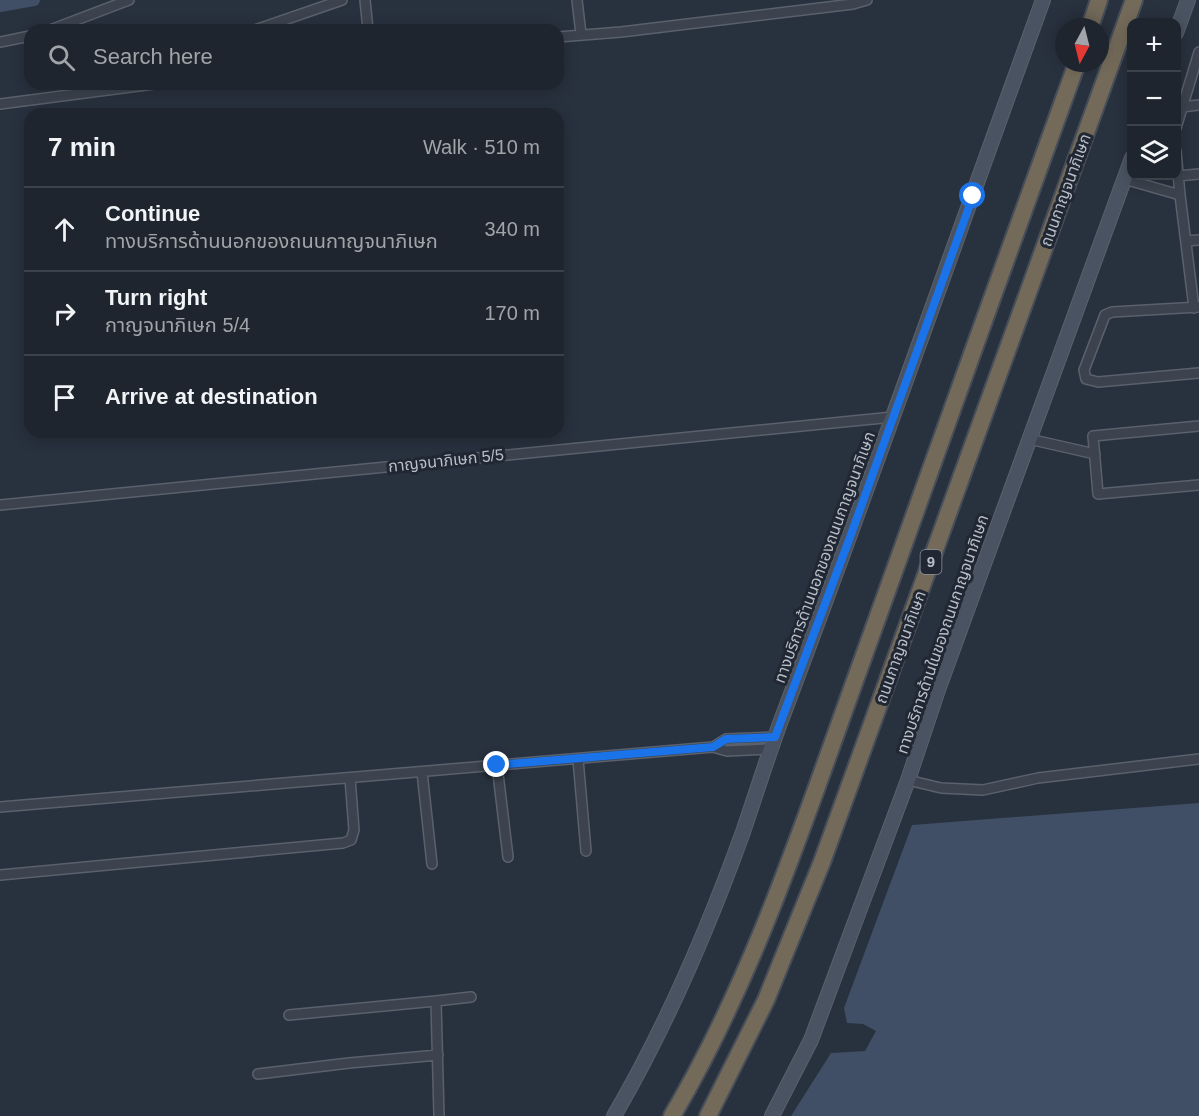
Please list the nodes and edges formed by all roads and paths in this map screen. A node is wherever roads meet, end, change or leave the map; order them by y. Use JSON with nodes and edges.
{"nodes":[{"id":1,"x":129,"y":0,"type":"edge"},
{"id":2,"x":342,"y":0,"type":"edge"},
{"id":3,"x":365,"y":0,"type":"edge"},
{"id":4,"x":577,"y":0,"type":"edge"},
{"id":5,"x":867,"y":0,"type":"edge"},
{"id":6,"x":1099,"y":0,"type":"edge"},
{"id":7,"x":1134,"y":0,"type":"edge"},
{"id":8,"x":1188,"y":0,"type":"edge"},
{"id":9,"x":1040,"y":1,"type":"edge"},
{"id":10,"x":1093,"y":18,"type":"edge"},
{"id":11,"x":1181,"y":19,"type":"edge"},
{"id":12,"x":66,"y":24,"type":"edge"},
{"id":13,"x":272,"y":24,"type":"edge"},
{"id":14,"x":367,"y":24,"type":"edge"},
{"id":15,"x":581,"y":34,"type":"junction"},
{"id":16,"x":564,"y":36,"type":"edge"},
{"id":17,"x":24,"y":37,"type":"edge"},
{"id":18,"x":0,"y":42,"type":"edge"},
{"id":19,"x":1199,"y":52,"type":"edge"},
{"id":20,"x":1074,"y":72,"type":"edge"},
{"id":21,"x":106,"y":90,"type":"edge"},
{"id":22,"x":0,"y":104,"type":"edge"},
{"id":23,"x":1199,"y":105,"type":"edge"},
{"id":24,"x":1182,"y":107,"type":"junction"},
{"id":25,"x":1177,"y":126,"type":"edge"},
{"id":26,"x":1127,"y":171,"type":"edge"},
{"id":27,"x":1199,"y":174,"type":"edge"},
{"id":28,"x":1181,"y":176,"type":"edge"},
{"id":29,"x":1125,"y":178,"type":"junction"},
{"id":30,"x":1178,"y":180,"type":"edge"},
{"id":31,"x":1180,"y":195,"type":"junction"},
{"id":32,"x":1199,"y":240,"type":"edge"},
{"id":33,"x":1186,"y":241,"type":"junction"},
{"id":34,"x":1196,"y":307,"type":"edge"},
{"id":35,"x":1199,"y":374,"type":"edge"},
{"id":36,"x":893,"y":417,"type":"junction"},
{"id":37,"x":1199,"y":426,"type":"edge"},
{"id":38,"x":1029,"y":439,"type":"junction"},
{"id":39,"x":1095,"y":454,"type":"junction"},
{"id":40,"x":1199,"y":485,"type":"edge"},
{"id":41,"x":0,"y":505,"type":"edge"},
{"id":42,"x":773,"y":743,"type":"junction"},
{"id":43,"x":578,"y":759,"type":"junction"},
{"id":44,"x":1199,"y":759,"type":"edge"},
{"id":45,"x":497,"y":765,"type":"junction"},
{"id":46,"x":422,"y":772,"type":"junction"},
{"id":47,"x":350,"y":778,"type":"junction"},
{"id":48,"x":908,"y":780,"type":"junction"},
{"id":49,"x":0,"y":807,"type":"edge"},
{"id":50,"x":586,"y":851,"type":"dead end"},
{"id":51,"x":508,"y":857,"type":"dead end"},
{"id":52,"x":432,"y":864,"type":"dead end"},
{"id":53,"x":0,"y":875,"type":"edge"},
{"id":54,"x":471,"y":997,"type":"dead end"},
{"id":55,"x":436,"y":1001,"type":"junction"},
{"id":56,"x":289,"y":1015,"type":"dead end"},
{"id":57,"x":438,"y":1055,"type":"junction"},
{"id":58,"x":258,"y":1074,"type":"dead end"},
{"id":59,"x":439,"y":1116,"type":"edge"},
{"id":60,"x":614,"y":1116,"type":"edge"},
{"id":61,"x":672,"y":1116,"type":"edge"},
{"id":62,"x":708,"y":1116,"type":"edge"},
{"id":63,"x":772,"y":1116,"type":"edge"}],
"edges":[{"from":1,"to":12,"type":"street"},
{"from":2,"to":13,"type":"street"},
{"from":3,"to":14,"type":"street"},
{"from":4,"to":15,"type":"street"},
{"from":5,"to":15,"type":"street"},
{"from":6,"to":10,"type":"highway"},
{"from":7,"to":62,"type":"highway","name":"ถนนกาญจนาภิเษก","number":"9"},
{"from":8,"to":11,"type":"main road"},
{"from":9,"to":36,"type":"main road","name":"ทางบริการด้านนอกของถนนกาญจนาภิเษก"},
{"from":15,"to":16,"type":"street"},
{"from":17,"to":18,"type":"street"},
{"from":19,"to":24,"type":"street"},
{"from":20,"to":61,"type":"highway","name":"ถนนกาญจนาภิเษก","number":"9"},
{"from":21,"to":22,"type":"street"},
{"from":23,"to":24,"type":"street"},
{"from":24,"to":25,"type":"street"},
{"from":26,"to":29,"type":"main road","name":"ทางบริการด้านในของถนนกาญจนาภิเษก"},
{"from":27,"to":28,"type":"street"},
{"from":29,"to":31,"type":"street"},
{"from":29,"to":38,"type":"main road","name":"ทางบริการด้านในของถนนกาญจนาภิเษก"},
{"from":30,"to":31,"type":"street"},
{"from":31,"to":33,"type":"street"},
{"from":32,"to":33,"type":"street"},
{"from":33,"to":34,"type":"street"},
{"from":34,"to":35,"type":"street"},
{"from":36,"to":41,"type":"street","name":"กาญจนาภิเษก 5/5"},
{"from":36,"to":42,"type":"main road","name":"ทางบริการด้านนอกของถนนกาญจนาภิเษก"},
{"from":37,"to":39,"type":"street"},
{"from":38,"to":39,"type":"street"},
{"from":38,"to":48,"type":"main road","name":"ทางบริการด้านในของถนนกาญจนาภิเษก"},
{"from":39,"to":40,"type":"street"},
{"from":42,"to":43,"type":"street"},
{"from":42,"to":60,"type":"main road","name":"ทางบริการด้านนอกของถนนกาญจนาภิเษก"},
{"from":43,"to":45,"type":"street"},
{"from":43,"to":50,"type":"street"},
{"from":44,"to":48,"type":"street"},
{"from":45,"to":46,"type":"street"},
{"from":45,"to":51,"type":"street"},
{"from":46,"to":47,"type":"street"},
{"from":46,"to":52,"type":"street"},
{"from":47,"to":49,"type":"street"},
{"from":47,"to":53,"type":"street"},
{"from":48,"to":63,"type":"main road","name":"ทางบริการด้านในของถนนกาญจนาภิเษก"},
{"from":54,"to":55,"type":"street"},
{"from":55,"to":56,"type":"street"},
{"from":55,"to":57,"type":"street"},
{"from":57,"to":58,"type":"street"},
{"from":57,"to":59,"type":"street"}]}
